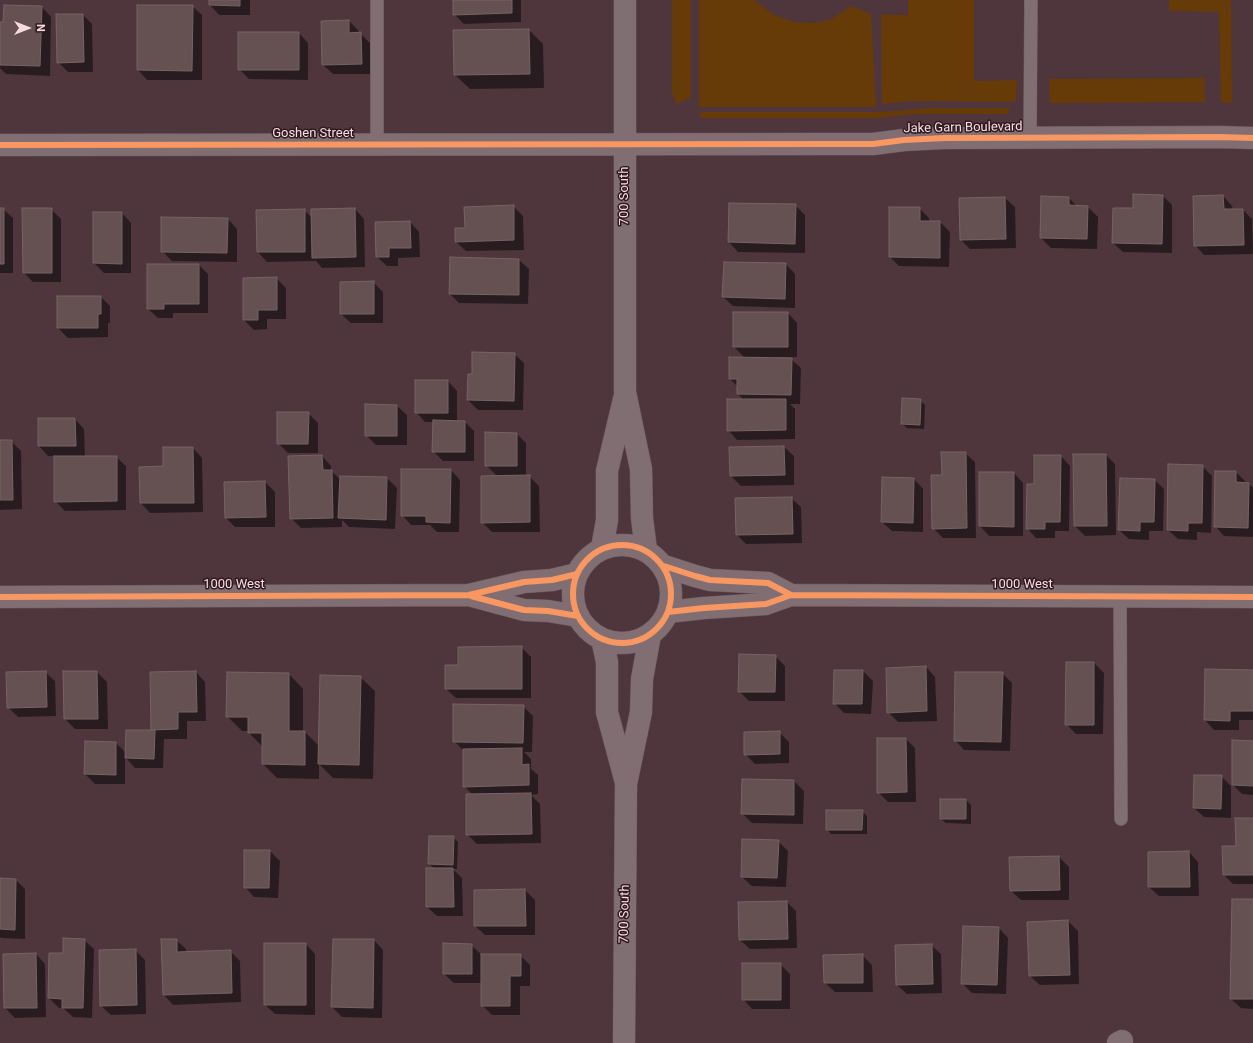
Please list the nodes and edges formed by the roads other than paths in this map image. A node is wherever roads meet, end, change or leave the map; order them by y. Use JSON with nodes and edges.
{"nodes":[{"id":1,"x":377,"y":0,"type":"edge"},
{"id":2,"x":625,"y":0,"type":"edge"},
{"id":3,"x":1031,"y":0,"type":"edge"},
{"id":4,"x":1030,"y":138,"type":"junction"},
{"id":5,"x":1253,"y":138,"type":"edge"},
{"id":6,"x":625,"y":145,"type":"junction"},
{"id":7,"x":0,"y":146,"type":"edge"},
{"id":8,"x":377,"y":146,"type":"junction"},
{"id":9,"x":625,"y":392,"type":"junction"},
{"id":10,"x":602,"y":548,"type":"junction"},
{"id":11,"x":646,"y":550,"type":"junction"},
{"id":12,"x":664,"y":566,"type":"junction"},
{"id":13,"x":577,"y":574,"type":"junction"},
{"id":14,"x":469,"y":595,"type":"junction"},
{"id":15,"x":791,"y":595,"type":"junction"},
{"id":16,"x":1120,"y":596,"type":"junction"},
{"id":17,"x":0,"y":597,"type":"edge"},
{"id":18,"x":1253,"y":597,"type":"edge"},
{"id":19,"x":668,"y":612,"type":"junction"},
{"id":20,"x":578,"y":616,"type":"junction"},
{"id":21,"x":650,"y":635,"type":"junction"},
{"id":22,"x":602,"y":639,"type":"junction"},
{"id":23,"x":626,"y":784,"type":"junction"},
{"id":24,"x":1121,"y":819,"type":"dead end"},
{"id":25,"x":624,"y":1043,"type":"edge"}],
"edges":[{"from":1,"to":8,"type":"lane"},
{"from":2,"to":6,"type":"street","name":"700 South"},
{"from":3,"to":4,"type":"lane"},
{"from":4,"to":5,"type":"street","name":"Jake Garn Boulevard"},
{"from":4,"to":6,"type":"street","name":"Jake Garn Boulevard"},
{"from":6,"to":8,"type":"street","name":"Goshen Street"},
{"from":6,"to":9,"type":"street","name":"700 South"},
{"from":7,"to":8,"type":"street","name":"Goshen Street"},
{"from":9,"to":10,"type":"street","name":"700 South"},
{"from":9,"to":11,"type":"street","name":"700 South"},
{"from":10,"to":11,"type":"street"},
{"from":10,"to":13,"type":"street"},
{"from":11,"to":12,"type":"street"},
{"from":12,"to":15,"type":"street","name":"1000 West"},
{"from":12,"to":19,"type":"street"},
{"from":13,"to":14,"type":"street","name":"1000 West"},
{"from":13,"to":20,"type":"street"},
{"from":14,"to":17,"type":"street","name":"1000 West"},
{"from":14,"to":20,"type":"street","name":"1000 West"},
{"from":15,"to":16,"type":"street","name":"1000 West"},
{"from":15,"to":19,"type":"street","name":"1000 West"},
{"from":16,"to":18,"type":"street","name":"1000 West"},
{"from":16,"to":24,"type":"lane"},
{"from":19,"to":21,"type":"street"},
{"from":20,"to":22,"type":"street"},
{"from":21,"to":22,"type":"street"},
{"from":21,"to":23,"type":"street","name":"700 South"},
{"from":22,"to":23,"type":"street","name":"700 South"},
{"from":23,"to":25,"type":"street","name":"700 South"}]}
